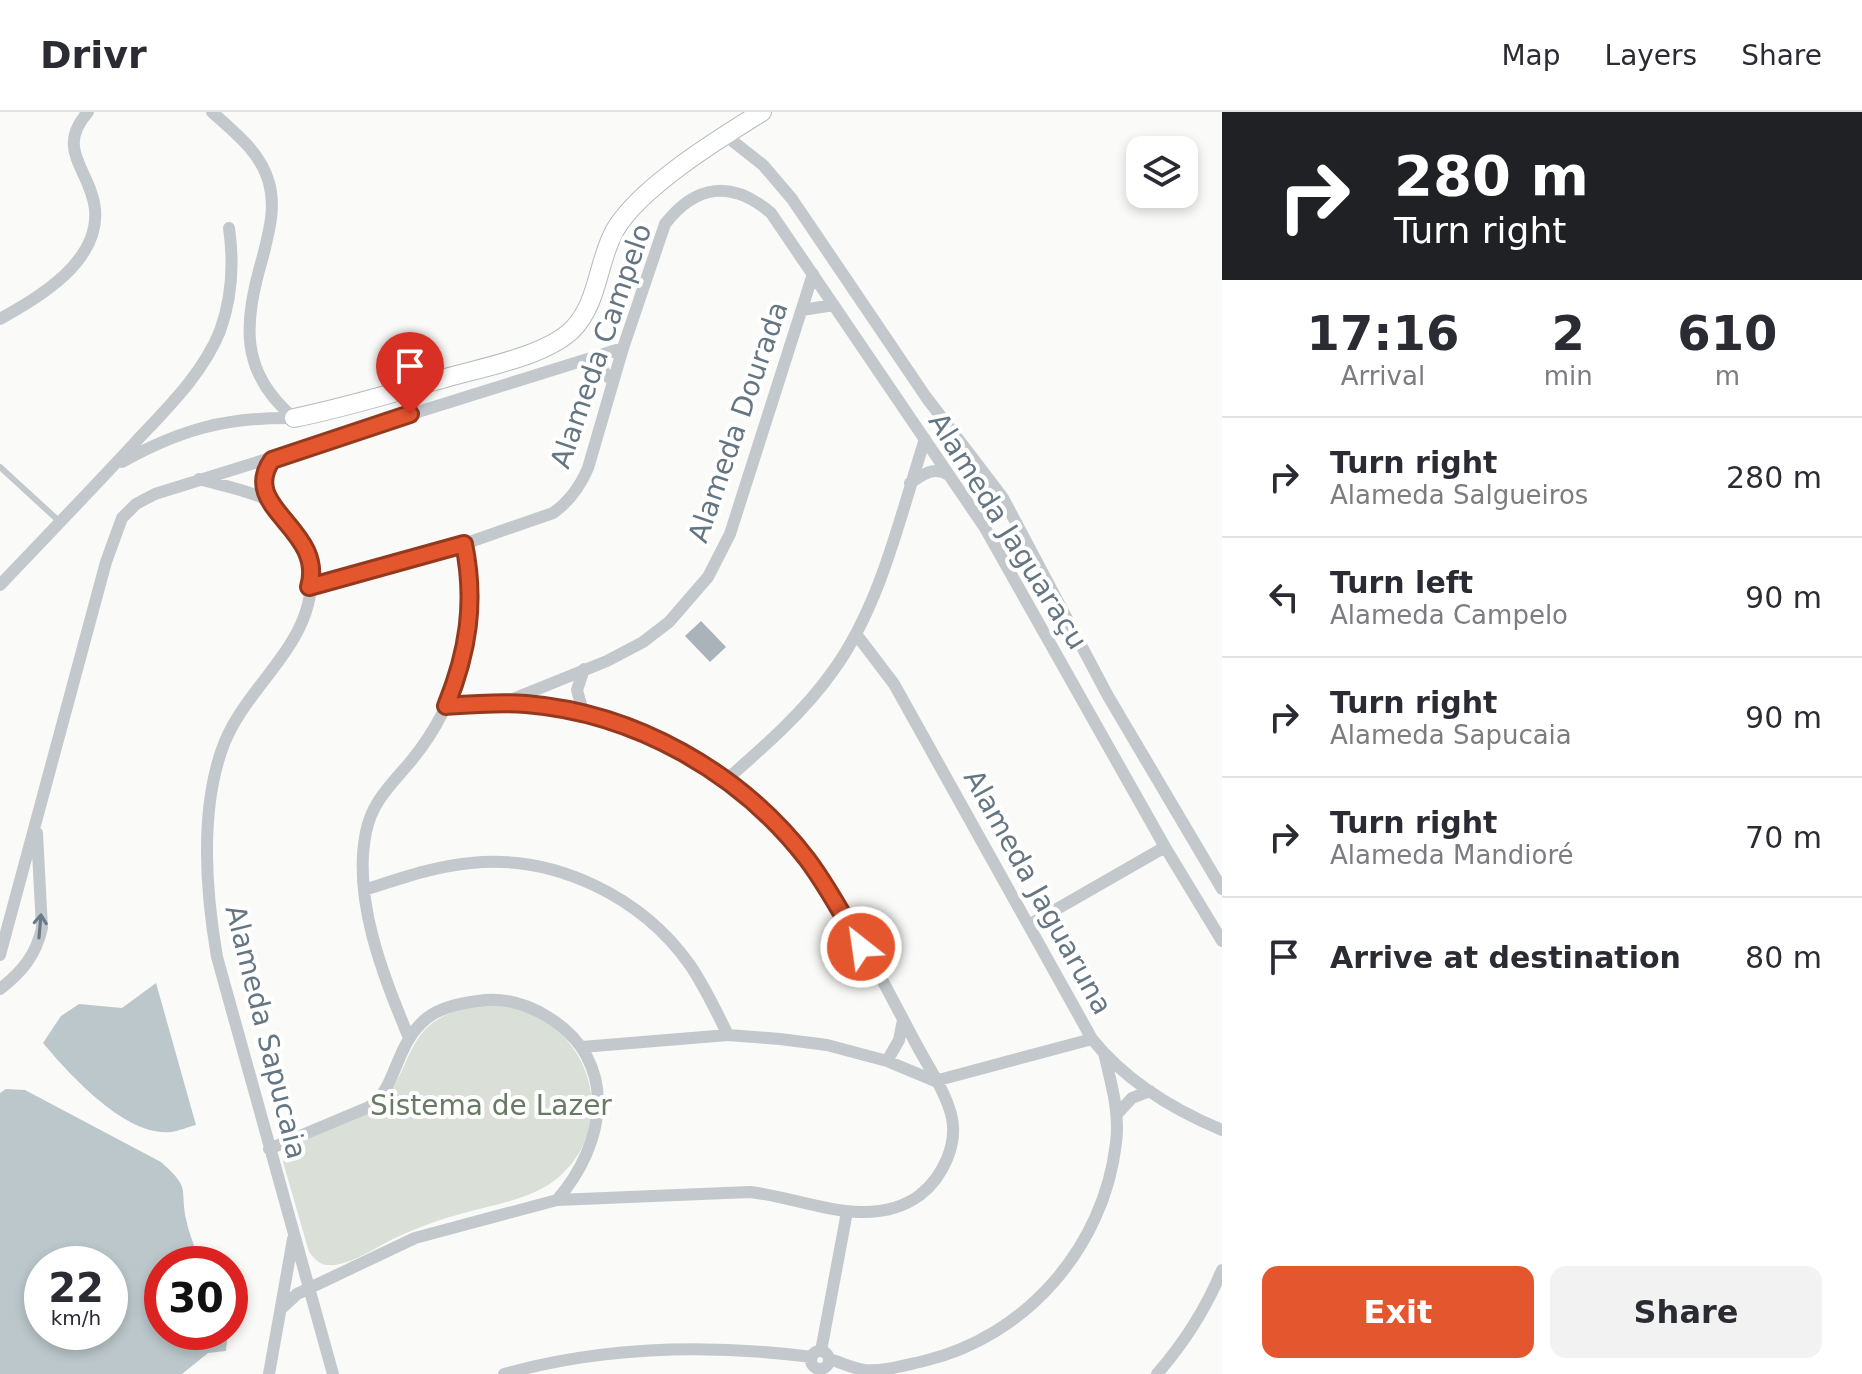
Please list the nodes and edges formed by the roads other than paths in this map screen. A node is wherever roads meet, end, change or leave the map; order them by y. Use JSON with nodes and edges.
{"nodes":[{"id":1,"x":88,"y":112,"type":"edge"},
{"id":2,"x":212,"y":112,"type":"edge"},
{"id":3,"x":762,"y":112,"type":"edge"},
{"id":4,"x":725,"y":135,"type":"junction"},
{"id":5,"x":710,"y":191,"type":"joint"},
{"id":6,"x":229,"y":228,"type":"dead end"},
{"id":7,"x":813,"y":274,"type":"junction"},
{"id":8,"x":834,"y":305,"type":"junction"},
{"id":9,"x":802,"y":310,"type":"junction"},
{"id":10,"x":0,"y":319,"type":"edge"},
{"id":11,"x":623,"y":348,"type":"junction"},
{"id":12,"x":589,"y":360,"type":"junction"},
{"id":13,"x":613,"y":382,"type":"junction"},
{"id":14,"x":166,"y":409,"type":"junction"},
{"id":15,"x":294,"y":418,"type":"junction"},
{"id":16,"x":181,"y":433,"type":"junction"},
{"id":17,"x":925,"y":439,"type":"junction"},
{"id":18,"x":272,"y":460,"type":"junction"},
{"id":19,"x":0,"y":467,"type":"edge"},
{"id":20,"x":110,"y":469,"type":"junction"},
{"id":21,"x":949,"y":475,"type":"junction"},
{"id":22,"x":199,"y":479,"type":"junction"},
{"id":23,"x":910,"y":483,"type":"junction"},
{"id":24,"x":266,"y":499,"type":"junction"},
{"id":25,"x":60,"y":522,"type":"junction"},
{"id":26,"x":464,"y":544,"type":"junction"},
{"id":27,"x":0,"y":585,"type":"edge"},
{"id":28,"x":309,"y":587,"type":"junction"},
{"id":29,"x":856,"y":634,"type":"junction"},
{"id":30,"x":584,"y":669,"type":"junction"},
{"id":31,"x":501,"y":703,"type":"junction"},
{"id":32,"x":446,"y":706,"type":"junction"},
{"id":33,"x":583,"y":712,"type":"junction"},
{"id":34,"x":726,"y":780,"type":"junction"},
{"id":35,"x":37,"y":822,"type":"junction"},
{"id":36,"x":1165,"y":847,"type":"junction"},
{"id":37,"x":20,"y":883,"type":"junction"},
{"id":38,"x":39,"y":885,"type":"junction"},
{"id":39,"x":1222,"y":889,"type":"edge"},
{"id":40,"x":364,"y":890,"type":"junction"},
{"id":41,"x":1029,"y":925,"type":"junction"},
{"id":42,"x":1222,"y":941,"type":"edge"},
{"id":43,"x":0,"y":955,"type":"edge"},
{"id":44,"x":3,"y":983,"type":"edge"},
{"id":45,"x":903,"y":1020,"type":"junction"},
{"id":46,"x":728,"y":1035,"type":"junction"},
{"id":47,"x":409,"y":1038,"type":"junction"},
{"id":48,"x":1092,"y":1039,"type":"junction"},
{"id":49,"x":582,"y":1047,"type":"junction"},
{"id":50,"x":1104,"y":1053,"type":"junction"},
{"id":51,"x":887,"y":1061,"type":"junction"},
{"id":52,"x":935,"y":1081,"type":"junction"},
{"id":53,"x":1150,"y":1091,"type":"junction"},
{"id":54,"x":1117,"y":1114,"type":"junction"},
{"id":55,"x":1222,"y":1130,"type":"edge"},
{"id":56,"x":269,"y":1149,"type":"junction"},
{"id":57,"x":557,"y":1200,"type":"junction"},
{"id":58,"x":847,"y":1212,"type":"junction"},
{"id":59,"x":294,"y":1232,"type":"junction"},
{"id":60,"x":1222,"y":1270,"type":"edge"},
{"id":61,"x":309,"y":1288,"type":"junction"},
{"id":62,"x":283,"y":1307,"type":"junction"},
{"id":63,"x":821,"y":1355,"type":"junction"},
{"id":64,"x":819,"y":1371,"type":"edge"},
{"id":65,"x":269,"y":1374,"type":"edge"},
{"id":66,"x":333,"y":1374,"type":"edge"},
{"id":67,"x":504,"y":1374,"type":"edge"},
{"id":68,"x":1157,"y":1374,"type":"edge"}],
"edges":[{"from":1,"to":10,"type":"street"},
{"from":2,"to":15,"type":"street"},
{"from":3,"to":4,"type":"street"},
{"from":4,"to":15,"type":"street"},
{"from":4,"to":39,"type":"street"},
{"from":5,"to":7,"type":"street","name":"Alameda Jaguaraçu"},
{"from":5,"to":11,"type":"street","name":"Alameda Campelo"},
{"from":6,"to":14,"type":"street"},
{"from":7,"to":8,"type":"street","name":"Alameda Jaguaraçu"},
{"from":7,"to":9,"type":"street","name":"Alameda Dourada"},
{"from":8,"to":9,"type":"street"},
{"from":8,"to":17,"type":"street","name":"Alameda Jaguaraçu"},
{"from":9,"to":30,"type":"street","name":"Alameda Dourada"},
{"from":11,"to":12,"type":"street"},
{"from":11,"to":13,"type":"street","name":"Alameda Campelo"},
{"from":12,"to":13,"type":"street"},
{"from":12,"to":18,"type":"street"},
{"from":13,"to":26,"type":"street","name":"Alameda Campelo"},
{"from":14,"to":16,"type":"street"},
{"from":14,"to":20,"type":"street"},
{"from":15,"to":16,"type":"street"},
{"from":16,"to":20,"type":"street"},
{"from":17,"to":21,"type":"street","name":"Alameda Jaguaraçu"},
{"from":17,"to":23,"type":"street"},
{"from":18,"to":22,"type":"street"},
{"from":18,"to":24,"type":"street"},
{"from":19,"to":25,"type":"lane"},
{"from":20,"to":25,"type":"street"},
{"from":21,"to":23,"type":"street"},
{"from":21,"to":36,"type":"street","name":"Alameda Jaguaraçu"},
{"from":22,"to":24,"type":"street","name":"Alameda Sapucaia"},
{"from":22,"to":35,"type":"street"},
{"from":23,"to":29,"type":"street"},
{"from":24,"to":28,"type":"street","name":"Alameda Sapucaia"},
{"from":25,"to":27,"type":"street"},
{"from":26,"to":28,"type":"street","name":"Alameda Campelo"},
{"from":26,"to":32,"type":"street"},
{"from":28,"to":56,"type":"street","name":"Alameda Sapucaia"},
{"from":29,"to":34,"type":"street"},
{"from":29,"to":41,"type":"street","name":"Alameda Jaguaruna"},
{"from":30,"to":31,"type":"street","name":"Alameda Dourada"},
{"from":30,"to":33,"type":"street"},
{"from":31,"to":32,"type":"street"},
{"from":31,"to":33,"type":"street"},
{"from":32,"to":40,"type":"street"},
{"from":33,"to":34,"type":"street"},
{"from":34,"to":45,"type":"street"},
{"from":35,"to":37,"type":"street"},
{"from":35,"to":38,"type":"street"},
{"from":36,"to":41,"type":"street"},
{"from":36,"to":42,"type":"street","name":"Alameda Jaguaraçu"},
{"from":37,"to":38,"type":"street"},
{"from":37,"to":43,"type":"street"},
{"from":44,"to":38,"type":"street","one_way":true},
{"from":40,"to":46,"type":"street"},
{"from":40,"to":47,"type":"street"},
{"from":41,"to":48,"type":"street","name":"Alameda Jaguaruna"},
{"from":45,"to":51,"type":"street"},
{"from":45,"to":52,"type":"street"},
{"from":46,"to":49,"type":"street"},
{"from":46,"to":51,"type":"street"},
{"from":47,"to":49,"type":"street"},
{"from":47,"to":56,"type":"street"},
{"from":48,"to":50,"type":"street","name":"Alameda Jaguaruna"},
{"from":48,"to":52,"type":"street"},
{"from":49,"to":57,"type":"street"},
{"from":50,"to":53,"type":"street","name":"Alameda Jaguaruna"},
{"from":50,"to":54,"type":"street"},
{"from":51,"to":52,"type":"street"},
{"from":52,"to":58,"type":"street"},
{"from":53,"to":54,"type":"street"},
{"from":53,"to":55,"type":"street","name":"Alameda Jaguaruna"},
{"from":54,"to":63,"type":"street"},
{"from":56,"to":59,"type":"street","name":"Alameda Sapucaia"},
{"from":57,"to":58,"type":"street"},
{"from":57,"to":61,"type":"street"},
{"from":58,"to":63,"type":"street"},
{"from":59,"to":61,"type":"street","name":"Alameda Sapucaia"},
{"from":59,"to":62,"type":"street"},
{"from":60,"to":68,"type":"street"},
{"from":61,"to":62,"type":"street"},
{"from":61,"to":66,"type":"street","name":"Alameda Sapucaia"},
{"from":62,"to":65,"type":"street"},
{"from":63,"to":64,"type":"street"},
{"from":63,"to":67,"type":"street"}]}
